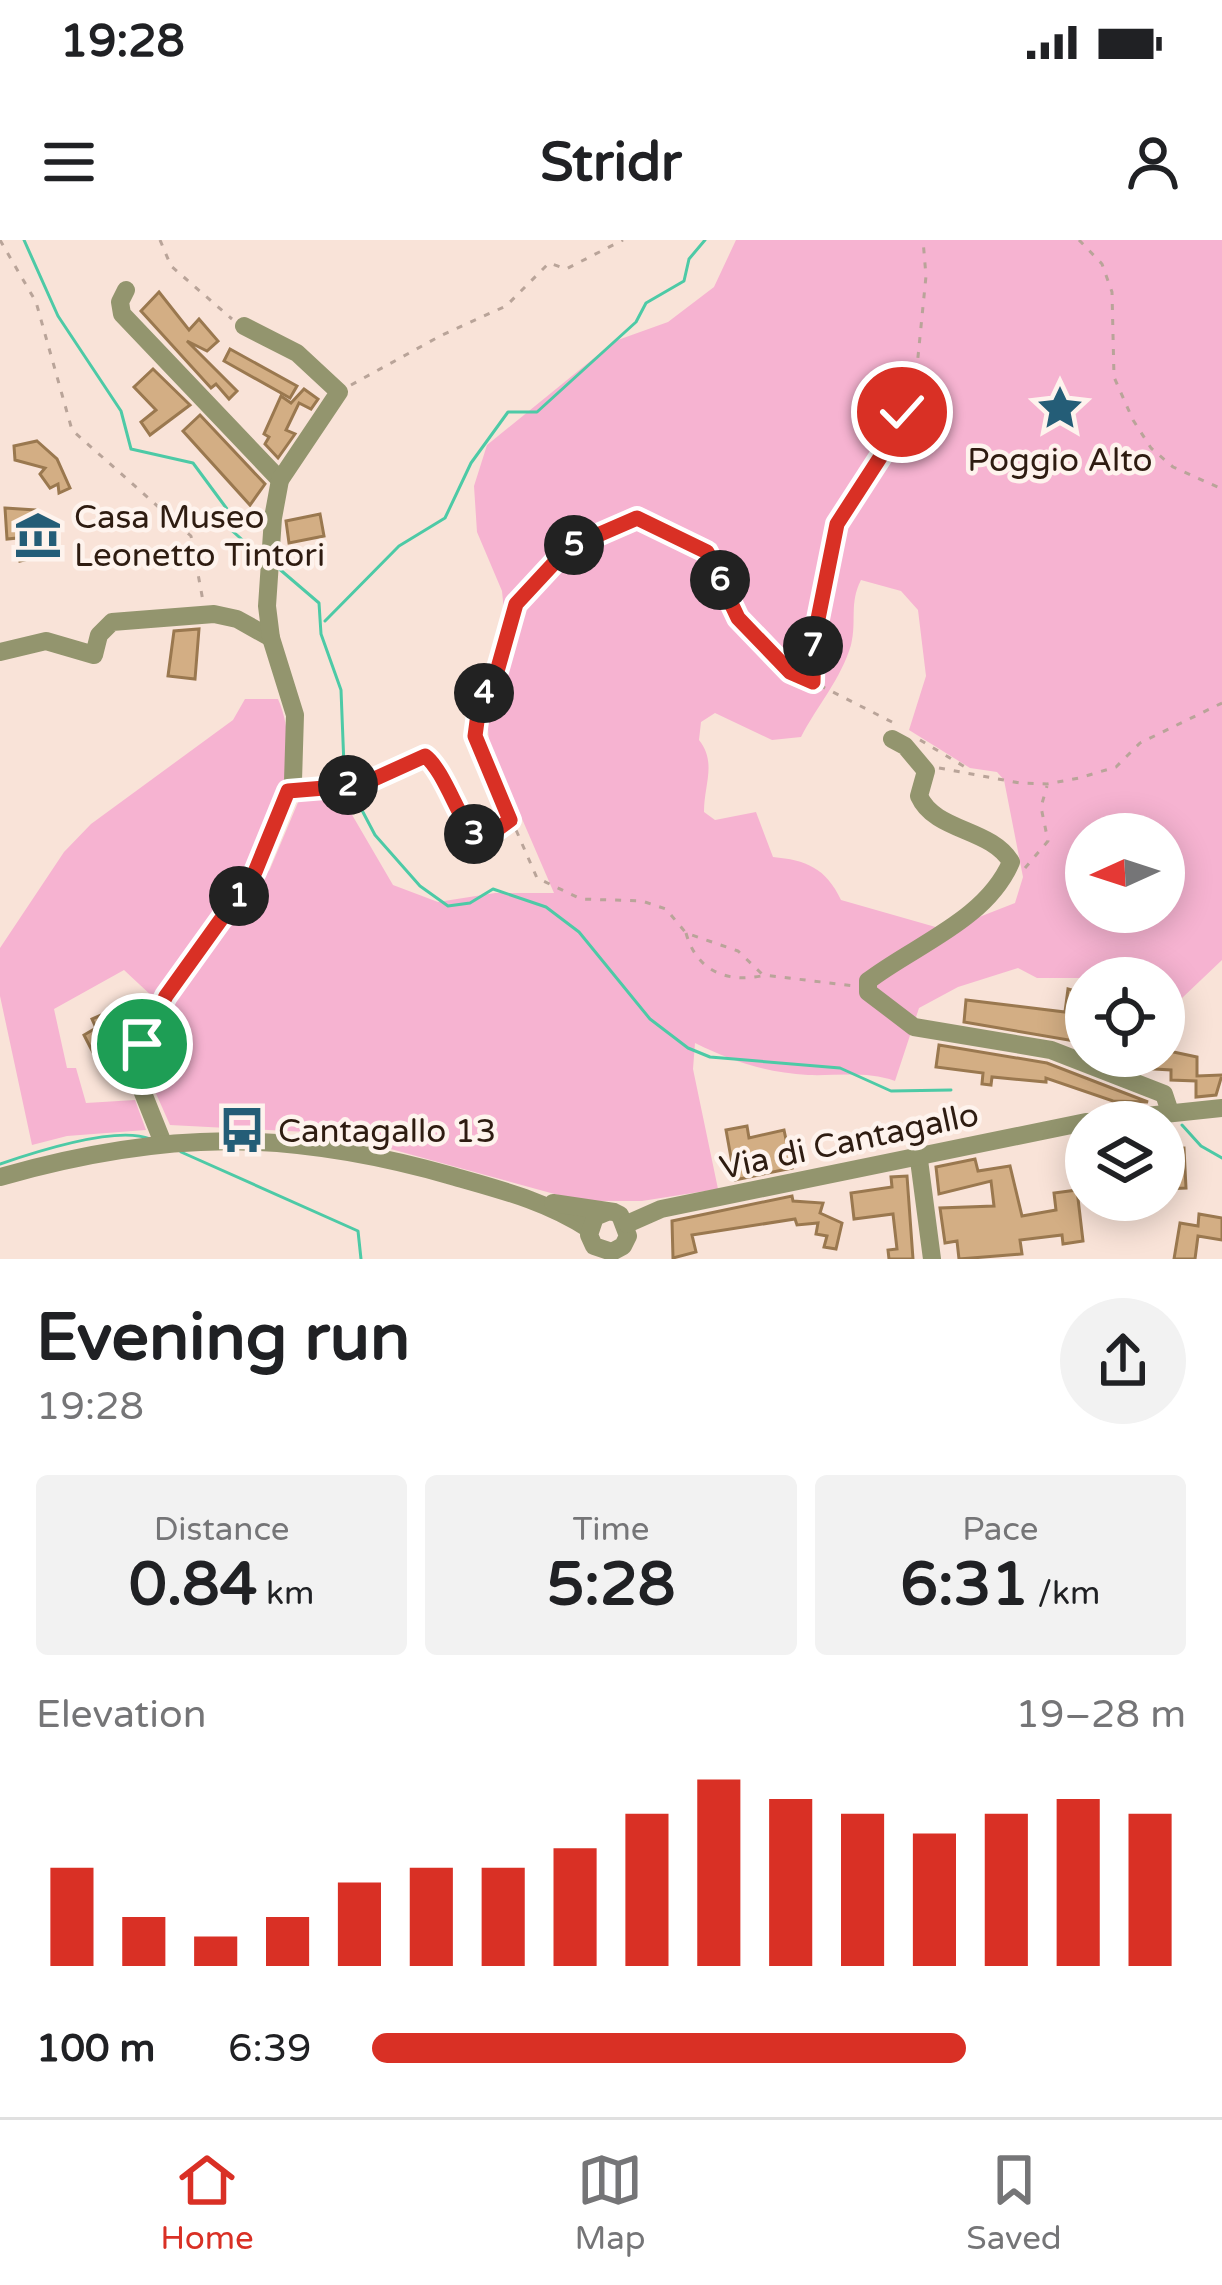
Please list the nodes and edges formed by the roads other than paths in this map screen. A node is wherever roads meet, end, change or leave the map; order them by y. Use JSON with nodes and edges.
{"nodes":[{"id":1,"x":126,"y":290,"type":"dead end"},
{"id":2,"x":244,"y":326,"type":"road end"},
{"id":3,"x":280,"y":480,"type":"junction"},
{"id":4,"x":271,"y":638,"type":"junction"},
{"id":5,"x":0,"y":652,"type":"edge"},
{"id":6,"x":892,"y":731,"type":"road end"},
{"id":7,"x":1166,"y":1101,"type":"edge"},
{"id":8,"x":1222,"y":1108,"type":"edge"},
{"id":9,"x":1185,"y":1111,"type":"edge"},
{"id":10,"x":1065,"y":1127,"type":"edge"},
{"id":11,"x":156,"y":1145,"type":"junction"},
{"id":12,"x":920,"y":1160,"type":"junction"},
{"id":13,"x":0,"y":1177,"type":"edge"},
{"id":14,"x":542,"y":1202,"type":"junction"},
{"id":15,"x":607,"y":1212,"type":"junction"},
{"id":16,"x":589,"y":1228,"type":"junction"},
{"id":17,"x":628,"y":1242,"type":"edge"},
{"id":18,"x":610,"y":1255,"type":"edge"},
{"id":19,"x":932,"y":1259,"type":"edge"}],
"edges":[{"from":1,"to":3,"type":"street"},
{"from":2,"to":3,"type":"street"},
{"from":3,"to":4,"type":"street"},
{"from":4,"to":5,"type":"street"},
{"from":4,"to":11,"type":"street"},
{"from":6,"to":7,"type":"street"},
{"from":8,"to":9,"type":"street","name":"Via di Cantagallo"},
{"from":10,"to":12,"type":"street","name":"Via di Cantagallo"},
{"from":11,"to":13,"type":"street"},
{"from":11,"to":14,"type":"street"},
{"from":12,"to":17,"type":"street","name":"Via di Cantagallo"},
{"from":12,"to":19,"type":"street"},
{"from":14,"to":15,"type":"street"},
{"from":14,"to":16,"type":"street"},
{"from":15,"to":16,"type":"street"},
{"from":15,"to":17,"type":"street"},
{"from":16,"to":18,"type":"street","name":"Via di Cantagallo"},
{"from":17,"to":18,"type":"street","name":"Via di Cantagallo"}]}
